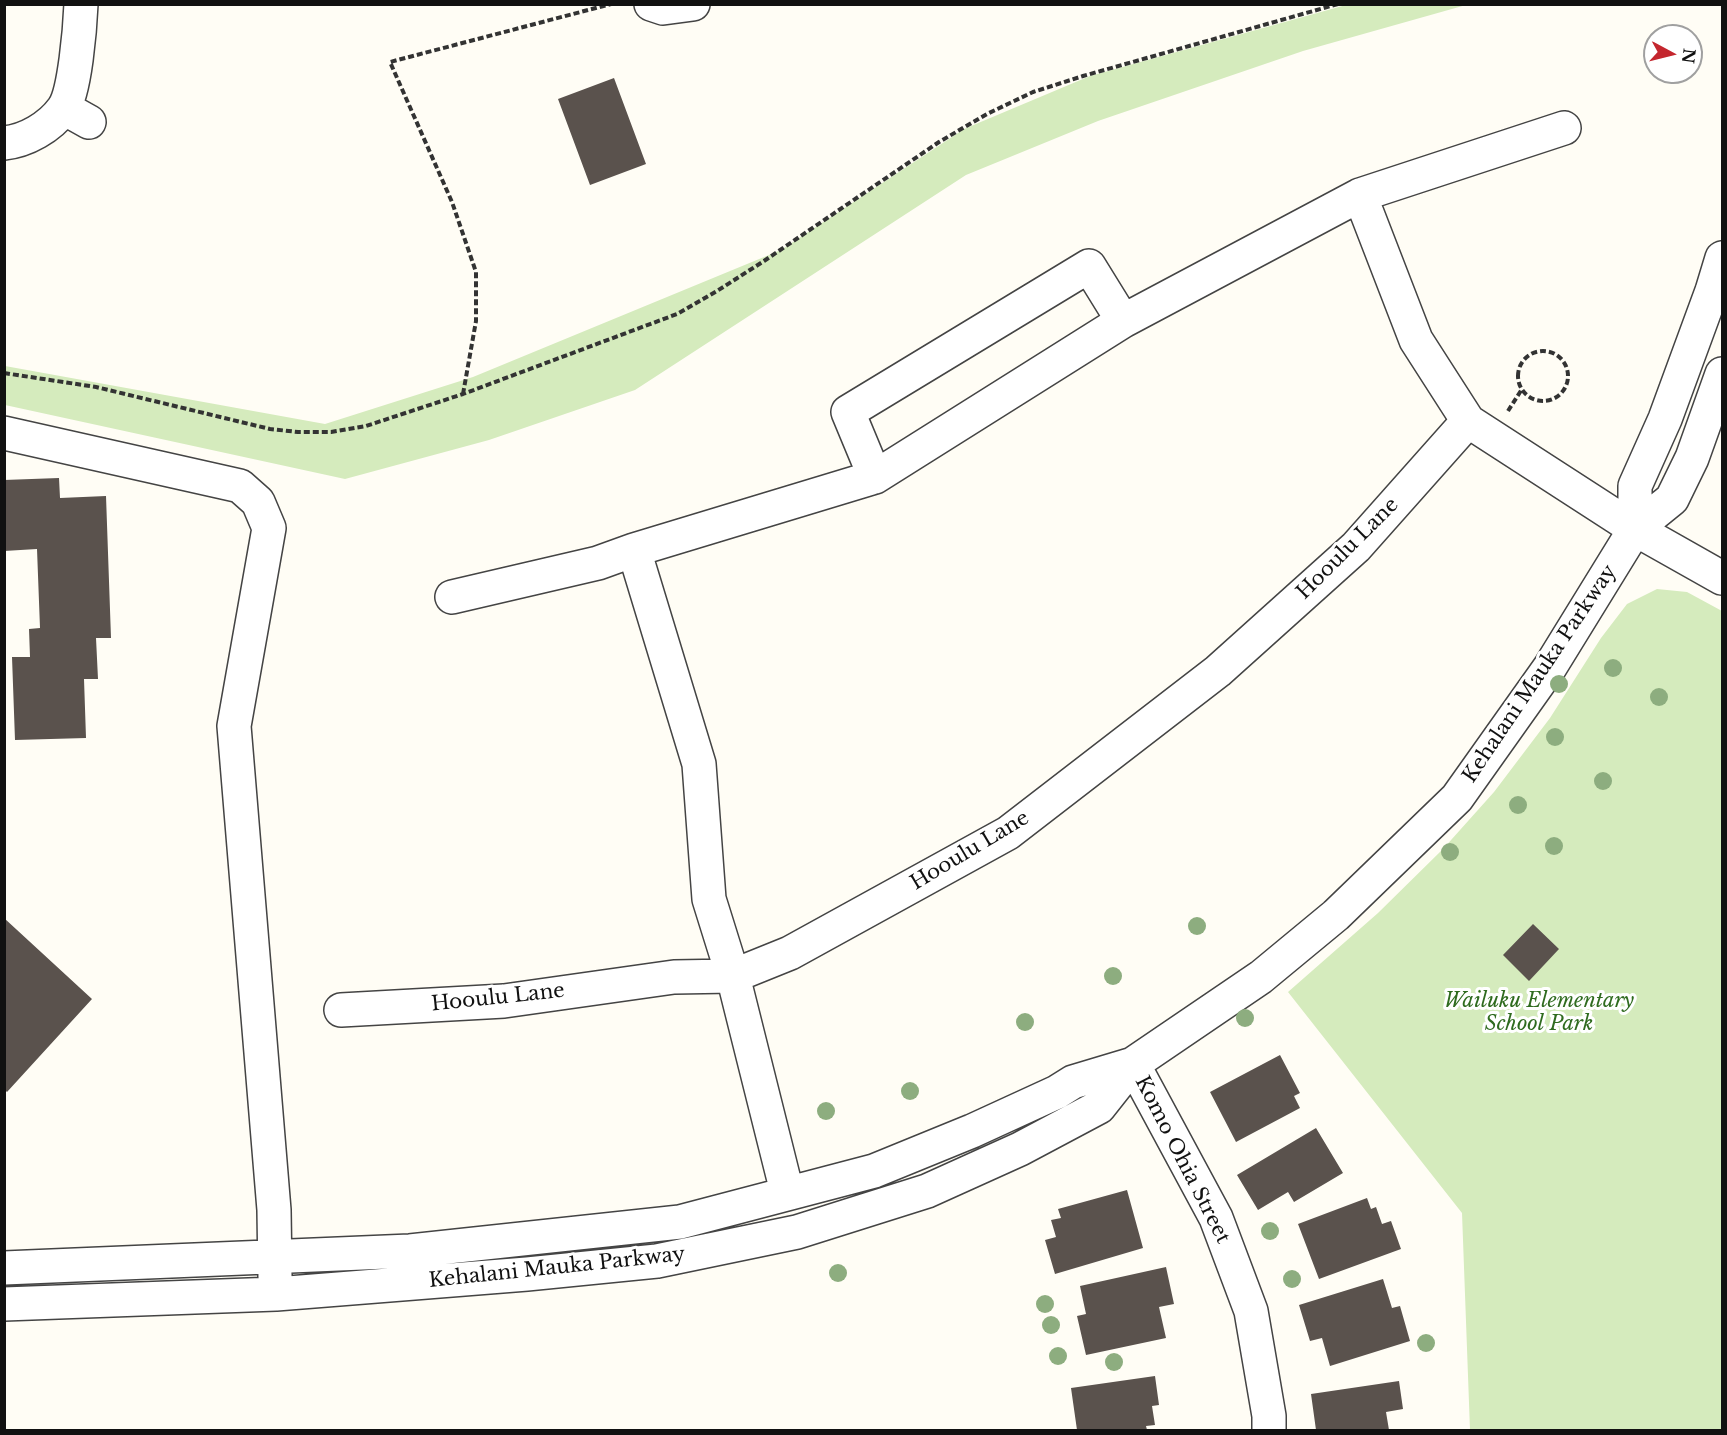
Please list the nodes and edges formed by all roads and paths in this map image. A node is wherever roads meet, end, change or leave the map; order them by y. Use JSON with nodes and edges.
{"nodes":[{"id":1,"x":81,"y":4,"type":"edge"},
{"id":2,"x":611,"y":4,"type":"edge"},
{"id":3,"x":651,"y":4,"type":"edge"},
{"id":4,"x":693,"y":4,"type":"edge"},
{"id":5,"x":1338,"y":4,"type":"edge"},
{"id":6,"x":1564,"y":128,"type":"dead end"},
{"id":7,"x":4,"y":143,"type":"edge"},
{"id":8,"x":1360,"y":195,"type":"junction"},
{"id":9,"x":1722,"y":258,"type":"edge"},
{"id":10,"x":1123,"y":321,"type":"junction"},
{"id":11,"x":4,"y":373,"type":"edge"},
{"id":12,"x":1722,"y":374,"type":"edge"},
{"id":13,"x":463,"y":394,"type":"junction"},
{"id":14,"x":1527,"y":395,"type":"joint"},
{"id":15,"x":1468,"y":421,"type":"junction"},
{"id":16,"x":4,"y":433,"type":"edge"},
{"id":17,"x":875,"y":477,"type":"junction"},
{"id":18,"x":1635,"y":529,"type":"junction"},
{"id":19,"x":634,"y":550,"type":"junction"},
{"id":20,"x":1722,"y":578,"type":"edge"},
{"id":21,"x":452,"y":597,"type":"dead end"},
{"id":22,"x":733,"y":976,"type":"junction"},
{"id":23,"x":341,"y":1010,"type":"dead end"},
{"id":24,"x":1133,"y":1064,"type":"junction"},
{"id":25,"x":784,"y":1180,"type":"dead end"},
{"id":26,"x":275,"y":1257,"type":"junction"},
{"id":27,"x":4,"y":1268,"type":"edge"},
{"id":28,"x":276,"y":1294,"type":"junction"},
{"id":29,"x":4,"y":1304,"type":"edge"},
{"id":30,"x":1269,"y":1431,"type":"edge"}],
"edges":[{"from":1,"to":7,"type":"street"},
{"from":2,"to":13,"type":"path"},
{"from":3,"to":4,"type":"street"},
{"from":5,"to":13,"type":"path"},
{"from":6,"to":8,"type":"street"},
{"from":8,"to":10,"type":"street"},
{"from":8,"to":15,"type":"street"},
{"from":9,"to":18,"type":"street"},
{"from":10,"to":17,"type":"street"},
{"from":10,"to":17,"type":"street"},
{"from":11,"to":13,"type":"path"},
{"from":12,"to":18,"type":"street","name":"Kehalani Mauka Parkway"},
{"from":14,"to":14,"type":"path"},
{"from":15,"to":18,"type":"street"},
{"from":15,"to":22,"type":"street","name":"Hooulu Lane"},
{"from":16,"to":26,"type":"street"},
{"from":17,"to":19,"type":"street"},
{"from":18,"to":20,"type":"street"},
{"from":18,"to":24,"type":"street","name":"Kehalani Mauka Parkway"},
{"from":19,"to":21,"type":"street"},
{"from":19,"to":22,"type":"street"},
{"from":22,"to":23,"type":"street","name":"Hooulu Lane"},
{"from":22,"to":25,"type":"street"},
{"from":24,"to":26,"type":"street","name":"Kehalani Mauka Parkway"},
{"from":24,"to":28,"type":"street","name":"Kehalani Mauka Parkway"},
{"from":24,"to":30,"type":"street","name":"Komo Ohia Street"},
{"from":26,"to":27,"type":"street","name":"Kehalani Mauka Parkway"},
{"from":26,"to":28,"type":"street"},
{"from":28,"to":29,"type":"street","name":"Kehalani Mauka Parkway"}]}
